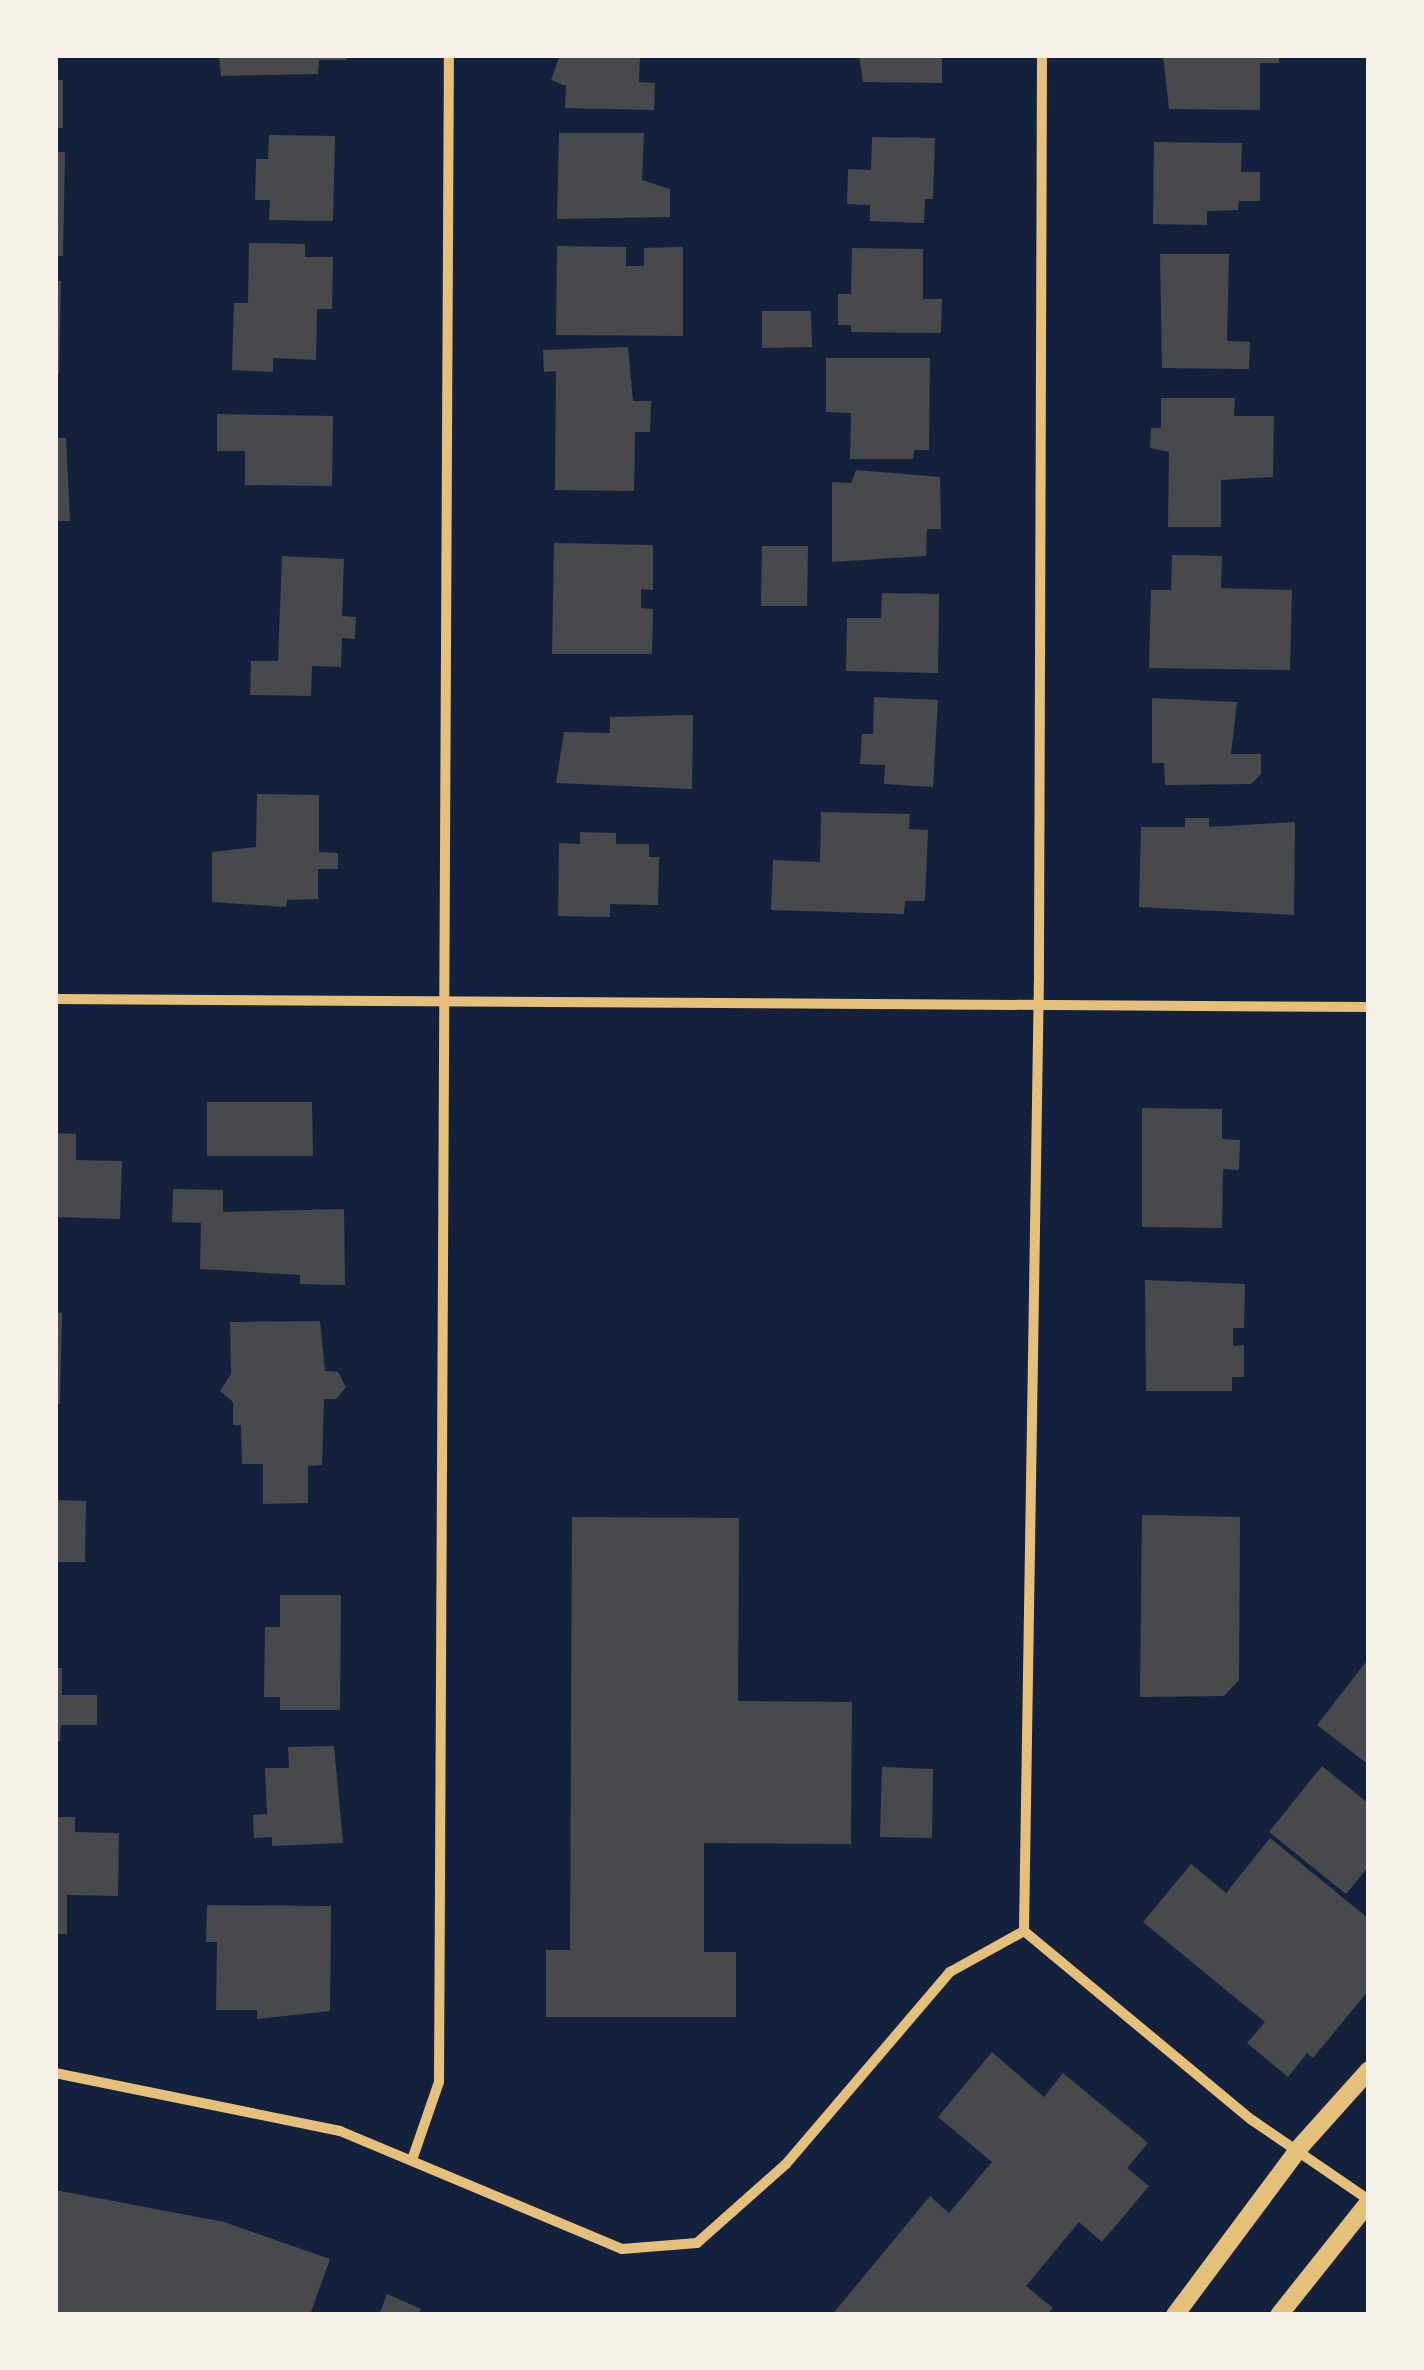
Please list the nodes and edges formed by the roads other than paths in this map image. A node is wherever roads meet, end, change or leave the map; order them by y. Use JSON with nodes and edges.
{"nodes":[{"id":1,"x":449,"y":55,"type":"edge"},
{"id":2,"x":1042,"y":55,"type":"edge"},
{"id":3,"x":55,"y":999,"type":"edge"},
{"id":4,"x":441,"y":1002,"type":"junction"},
{"id":5,"x":1038,"y":1005,"type":"junction"},
{"id":6,"x":1369,"y":1007,"type":"edge"},
{"id":7,"x":1024,"y":1931,"type":"junction"},
{"id":8,"x":1369,"y":2070,"type":"edge"},
{"id":9,"x":55,"y":2073,"type":"edge"},
{"id":10,"x":1300,"y":2147,"type":"junction"},
{"id":11,"x":413,"y":2156,"type":"junction"},
{"id":12,"x":1369,"y":2201,"type":"edge"},
{"id":13,"x":1175,"y":2315,"type":"edge"},
{"id":14,"x":1278,"y":2315,"type":"edge"}],
"edges":[{"from":1,"to":4,"type":"street"},
{"from":2,"to":5,"type":"street"},
{"from":3,"to":4,"type":"street"},
{"from":4,"to":5,"type":"street"},
{"from":4,"to":11,"type":"street"},
{"from":5,"to":6,"type":"street"},
{"from":5,"to":7,"type":"street"},
{"from":7,"to":10,"type":"street"},
{"from":7,"to":11,"type":"street"},
{"from":8,"to":10,"type":"street"},
{"from":9,"to":11,"type":"street"},
{"from":10,"to":12,"type":"street"},
{"from":10,"to":13,"type":"street"},
{"from":12,"to":14,"type":"street"}]}
